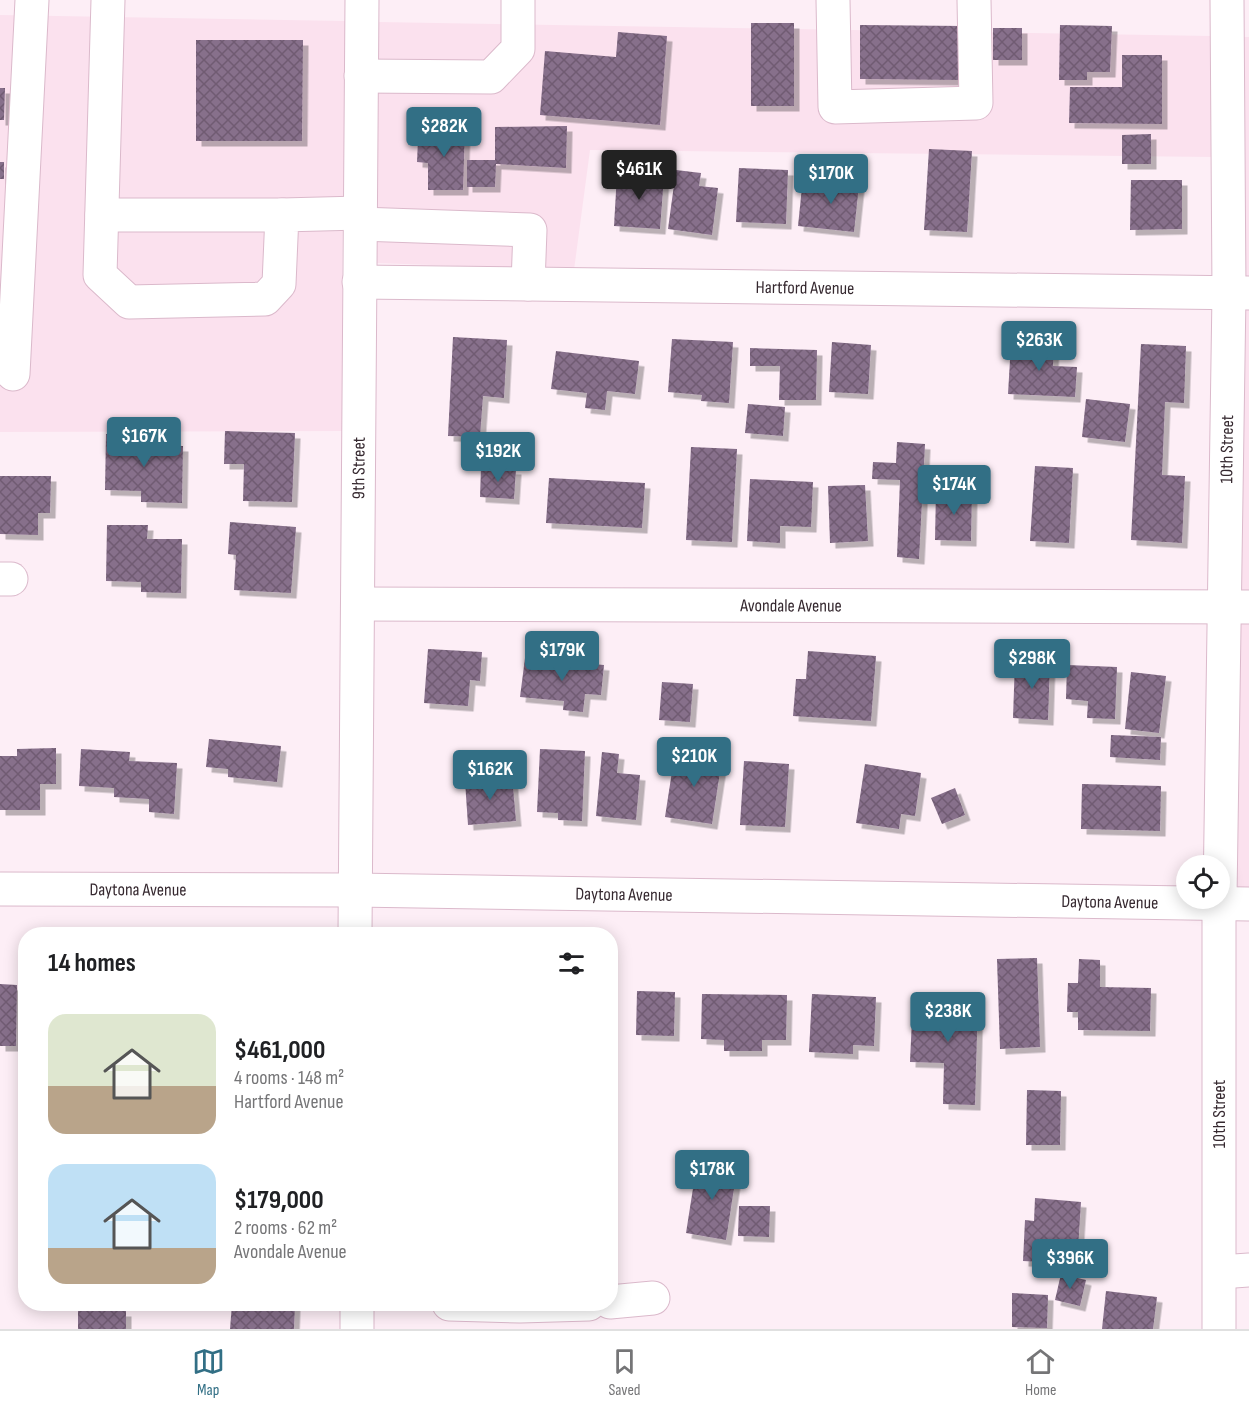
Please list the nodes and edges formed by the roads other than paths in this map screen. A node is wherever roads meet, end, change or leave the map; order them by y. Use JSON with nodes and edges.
{"nodes":[{"id":1,"x":32,"y":0,"type":"edge"},
{"id":2,"x":108,"y":0,"type":"edge"},
{"id":3,"x":362,"y":0,"type":"edge"},
{"id":4,"x":518,"y":0,"type":"edge"},
{"id":5,"x":833,"y":0,"type":"edge"},
{"id":6,"x":974,"y":0,"type":"edge"},
{"id":7,"x":1227,"y":0,"type":"edge"},
{"id":8,"x":361,"y":76,"type":"junction"},
{"id":9,"x":102,"y":215,"type":"junction"},
{"id":10,"x":282,"y":215,"type":"junction"},
{"id":11,"x":360,"y":218,"type":"junction"},
{"id":12,"x":359,"y":282,"type":"junction"},
{"id":13,"x":528,"y":285,"type":"junction"},
{"id":14,"x":1239,"y":293,"type":"edge"},
{"id":15,"x":13,"y":374,"type":"dead end"},
{"id":16,"x":359,"y":604,"type":"junction"},
{"id":17,"x":1236,"y":608,"type":"edge"},
{"id":18,"x":1228,"y":855,"type":"edge"},
{"id":19,"x":0,"y":889,"type":"edge"},
{"id":20,"x":355,"y":890,"type":"junction"},
{"id":21,"x":1176,"y":900,"type":"edge"},
{"id":22,"x":1227,"y":909,"type":"edge"},
{"id":23,"x":355,"y":927,"type":"edge"},
{"id":24,"x":1234,"y":1271,"type":"edge"},
{"id":25,"x":652,"y":1298,"type":"dead end"},
{"id":26,"x":618,"y":1301,"type":"edge"},
{"id":27,"x":357,"y":1311,"type":"edge"},
{"id":28,"x":357,"y":1329,"type":"edge"},
{"id":29,"x":1220,"y":1329,"type":"edge"}],
"edges":[{"from":1,"to":15,"type":"street"},
{"from":2,"to":9,"type":"street"},
{"from":3,"to":8,"type":"street","name":"9th Street"},
{"from":4,"to":8,"type":"street"},
{"from":5,"to":6,"type":"street"},
{"from":7,"to":14,"type":"street","name":"10th Street"},
{"from":8,"to":11,"type":"street","name":"9th Street"},
{"from":9,"to":10,"type":"street"},
{"from":9,"to":10,"type":"street"},
{"from":10,"to":11,"type":"street"},
{"from":11,"to":12,"type":"street","name":"9th Street"},
{"from":11,"to":13,"type":"street"},
{"from":12,"to":13,"type":"street","name":"Hartford Avenue"},
{"from":12,"to":16,"type":"street","name":"9th Street"},
{"from":13,"to":14,"type":"street","name":"Hartford Avenue"},
{"from":14,"to":17,"type":"street","name":"10th Street"},
{"from":16,"to":17,"type":"street","name":"Avondale Avenue"},
{"from":16,"to":20,"type":"street","name":"9th Street"},
{"from":17,"to":18,"type":"street","name":"10th Street"},
{"from":19,"to":20,"type":"street","name":"Daytona Avenue"},
{"from":20,"to":21,"type":"street","name":"Daytona Avenue"},
{"from":20,"to":23,"type":"street","name":"9th Street"},
{"from":22,"to":24,"type":"street","name":"10th Street"},
{"from":24,"to":29,"type":"street","name":"10th Street"},
{"from":25,"to":26,"type":"street"},
{"from":27,"to":28,"type":"street"}]}
